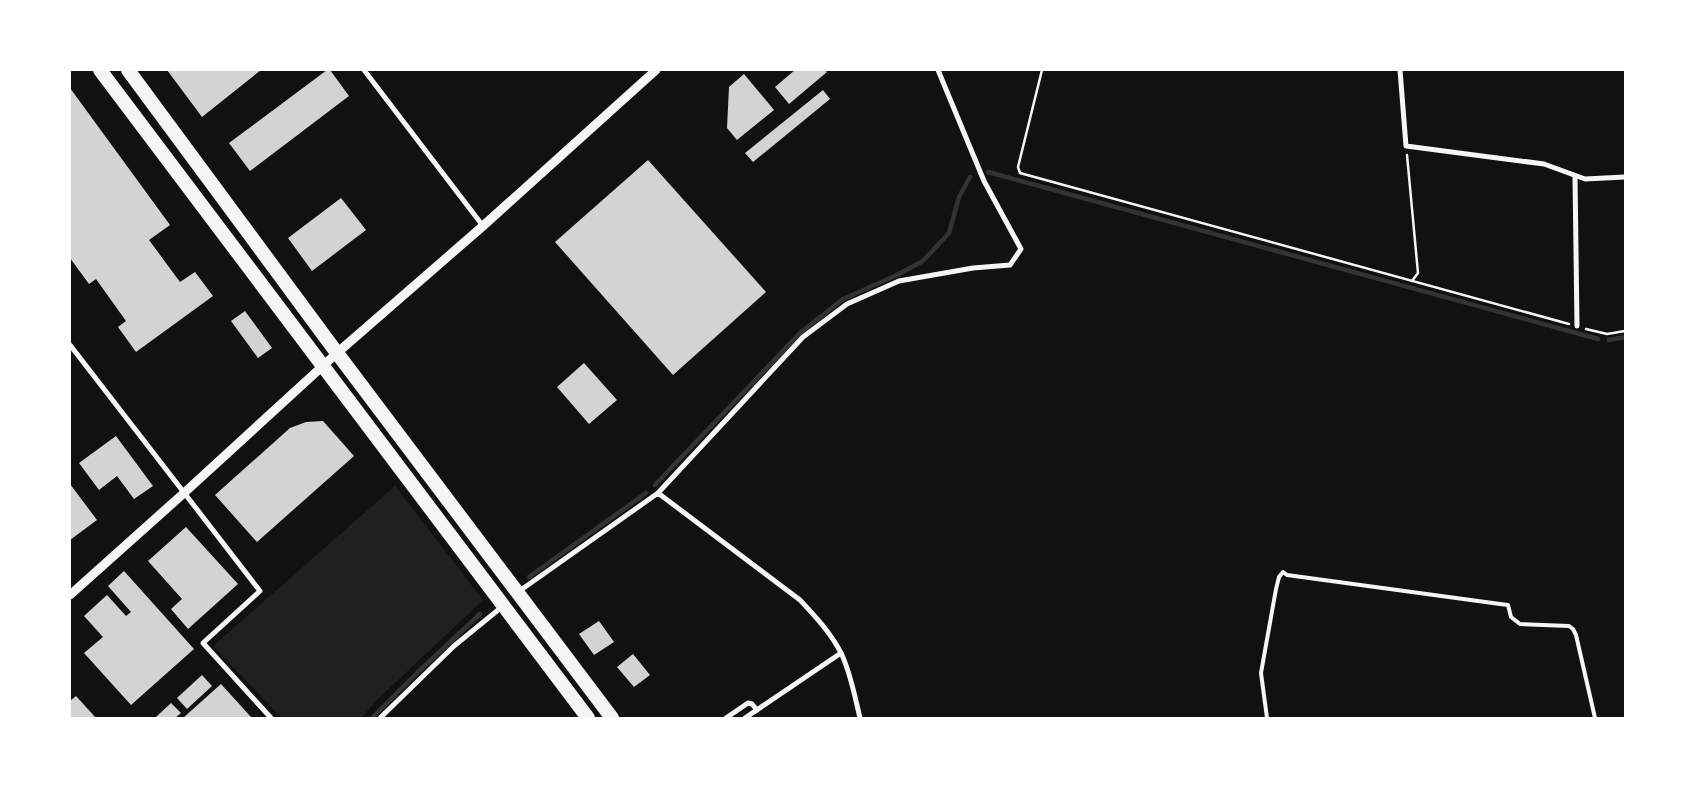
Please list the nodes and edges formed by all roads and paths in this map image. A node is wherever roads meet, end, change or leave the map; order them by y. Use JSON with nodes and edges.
{"nodes":[{"id":1,"x":100,"y":70,"type":"edge"},
{"id":2,"x":128,"y":70,"type":"edge"},
{"id":3,"x":364,"y":70,"type":"edge"},
{"id":4,"x":656,"y":70,"type":"edge"},
{"id":5,"x":938,"y":70,"type":"edge"},
{"id":6,"x":1042,"y":70,"type":"edge"},
{"id":7,"x":1400,"y":70,"type":"edge"},
{"id":8,"x":1406,"y":146,"type":"junction"},
{"id":9,"x":1575,"y":176,"type":"junction"},
{"id":10,"x":1625,"y":176,"type":"edge"},
{"id":11,"x":482,"y":226,"type":"junction"},
{"id":12,"x":1412,"y":280,"type":"junction"},
{"id":13,"x":1577,"y":326,"type":"junction"},
{"id":14,"x":1625,"y":330,"type":"edge"},
{"id":15,"x":70,"y":345,"type":"edge"},
{"id":16,"x":337,"y":353,"type":"junction"},
{"id":17,"x":323,"y":366,"type":"junction"},
{"id":18,"x":184,"y":493,"type":"junction"},
{"id":19,"x":658,"y":493,"type":"junction"},
{"id":20,"x":518,"y":592,"type":"junction"},
{"id":21,"x":70,"y":596,"type":"edge"},
{"id":22,"x":502,"y":606,"type":"junction"},
{"id":23,"x":841,"y":653,"type":"junction"},
{"id":24,"x":757,"y":710,"type":"junction"},
{"id":25,"x":272,"y":718,"type":"edge"},
{"id":26,"x":380,"y":718,"type":"edge"},
{"id":27,"x":588,"y":718,"type":"edge"},
{"id":28,"x":612,"y":718,"type":"edge"},
{"id":29,"x":726,"y":718,"type":"edge"},
{"id":30,"x":745,"y":718,"type":"edge"},
{"id":31,"x":860,"y":718,"type":"edge"},
{"id":32,"x":1267,"y":718,"type":"edge"},
{"id":33,"x":1595,"y":718,"type":"edge"}],
"edges":[{"from":1,"to":17,"type":"highway"},
{"from":2,"to":16,"type":"highway"},
{"from":3,"to":11,"type":"street"},
{"from":4,"to":11,"type":"street"},
{"from":5,"to":19,"type":"street"},
{"from":6,"to":12,"type":"path"},
{"from":7,"to":8,"type":"street"},
{"from":8,"to":9,"type":"street"},
{"from":8,"to":12,"type":"path"},
{"from":9,"to":10,"type":"street"},
{"from":9,"to":13,"type":"street"},
{"from":11,"to":16,"type":"street"},
{"from":12,"to":13,"type":"path"},
{"from":13,"to":14,"type":"path"},
{"from":15,"to":18,"type":"street"},
{"from":16,"to":17,"type":"street"},
{"from":16,"to":20,"type":"highway"},
{"from":17,"to":18,"type":"street"},
{"from":17,"to":22,"type":"highway"},
{"from":18,"to":21,"type":"street"},
{"from":18,"to":25,"type":"street"},
{"from":19,"to":20,"type":"street"},
{"from":19,"to":23,"type":"street"},
{"from":20,"to":28,"type":"highway"},
{"from":22,"to":26,"type":"street"},
{"from":22,"to":27,"type":"highway"},
{"from":23,"to":24,"type":"street"},
{"from":23,"to":31,"type":"street"},
{"from":24,"to":29,"type":"street"},
{"from":24,"to":30,"type":"street"},
{"from":32,"to":33,"type":"lane"}]}
